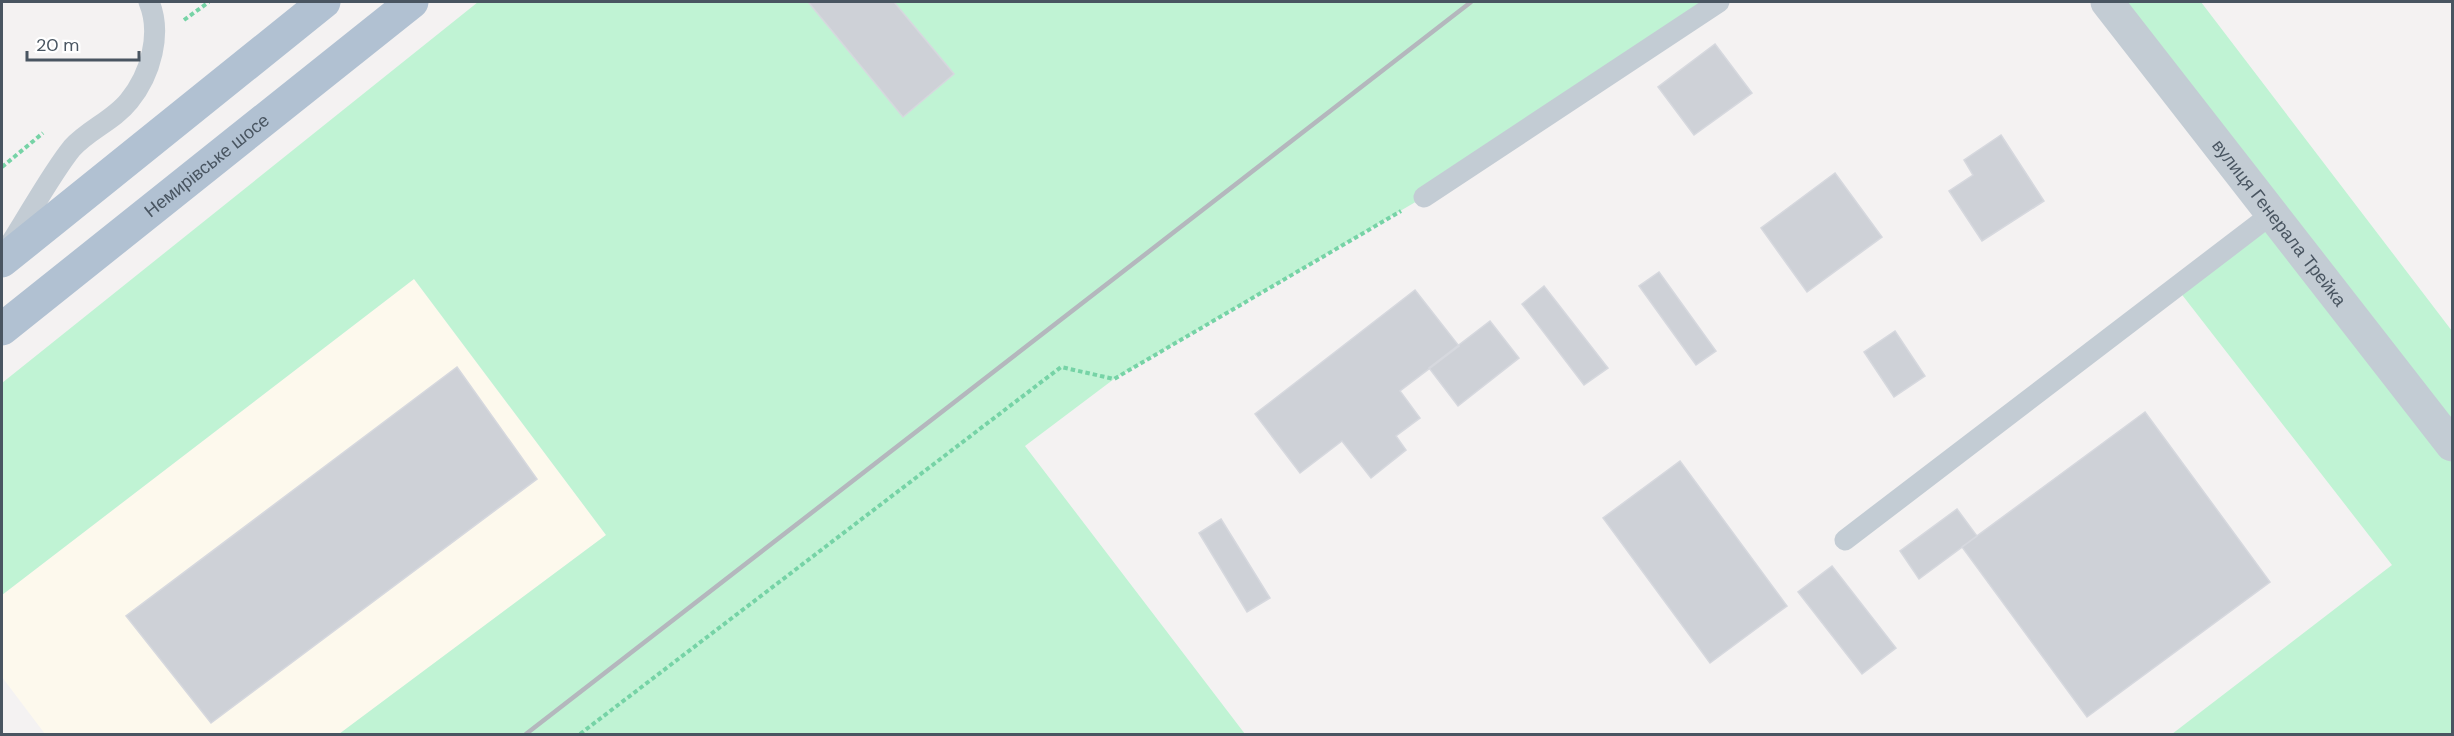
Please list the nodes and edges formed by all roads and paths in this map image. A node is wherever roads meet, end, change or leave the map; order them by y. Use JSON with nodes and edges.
{"nodes":[{"id":1,"x":149,"y":2,"type":"edge"},
{"id":2,"x":324,"y":2,"type":"edge"},
{"id":3,"x":412,"y":2,"type":"edge"},
{"id":4,"x":1719,"y":2,"type":"edge"},
{"id":5,"x":2107,"y":2,"type":"edge"},
{"id":6,"x":1424,"y":197,"type":"joint"},
{"id":7,"x":2273,"y":213,"type":"junction"},
{"id":8,"x":2,"y":259,"type":"edge"},
{"id":9,"x":2,"y":329,"type":"edge"},
{"id":10,"x":2452,"y":445,"type":"edge"},
{"id":11,"x":1845,"y":540,"type":"dead end"},
{"id":12,"x":580,"y":735,"type":"edge"}],
"edges":[{"from":1,"to":8,"type":"lane"},
{"from":2,"to":8,"type":"main road"},
{"from":3,"to":9,"type":"main road","name":"Немирівське шосе"},
{"from":4,"to":6,"type":"lane"},
{"from":5,"to":7,"type":"street","name":"вулиця Генерала Трейка"},
{"from":6,"to":12,"type":"path"},
{"from":7,"to":10,"type":"street","name":"вулиця Генерала Трейка"},
{"from":7,"to":11,"type":"lane"}]}
